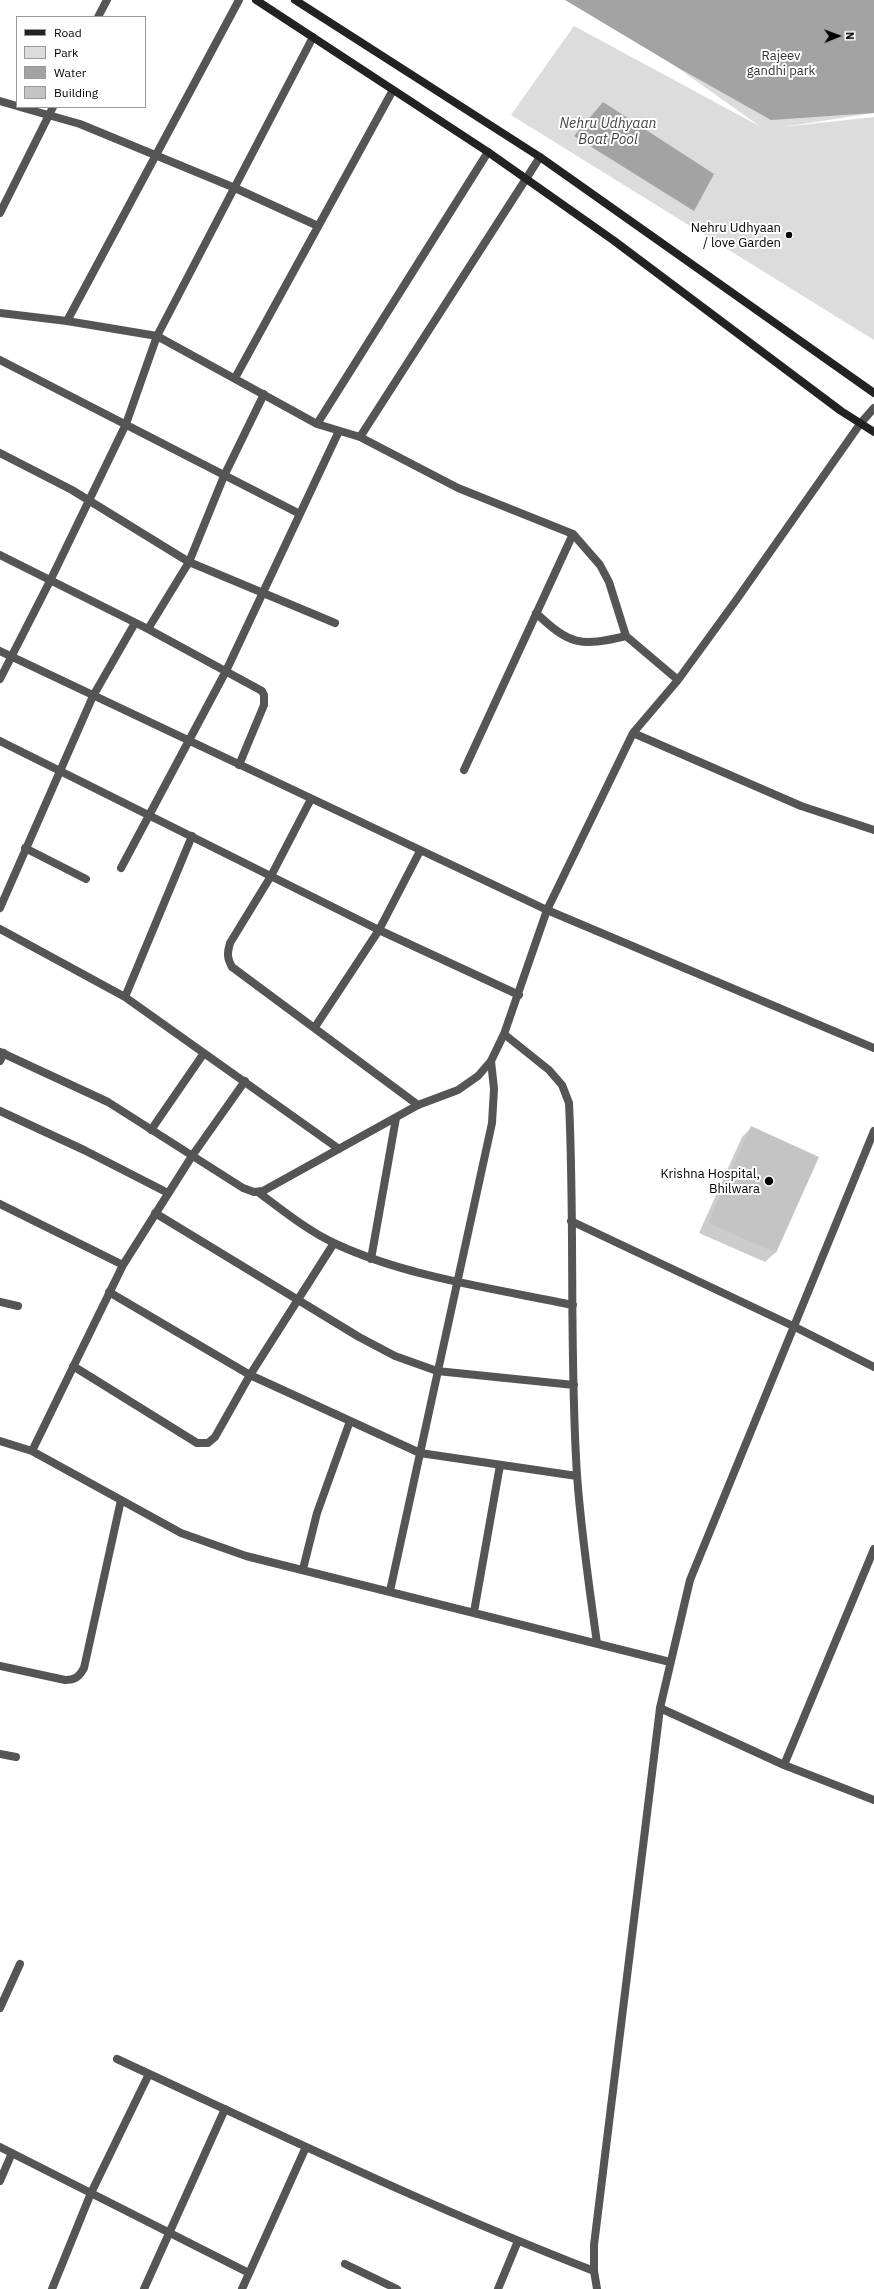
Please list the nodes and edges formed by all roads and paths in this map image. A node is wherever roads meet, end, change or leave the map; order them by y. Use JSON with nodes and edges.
{"nodes":[{"id":1,"x":107,"y":0,"type":"edge"},
{"id":2,"x":239,"y":0,"type":"edge"},
{"id":3,"x":256,"y":0,"type":"edge"},
{"id":4,"x":295,"y":0,"type":"edge"},
{"id":5,"x":99,"y":16,"type":"edge"},
{"id":6,"x":313,"y":38,"type":"junction"},
{"id":7,"x":393,"y":90,"type":"junction"},
{"id":8,"x":0,"y":101,"type":"edge"},
{"id":9,"x":16,"y":106,"type":"edge"},
{"id":10,"x":21,"y":108,"type":"edge"},
{"id":11,"x":53,"y":108,"type":"edge"},
{"id":12,"x":49,"y":116,"type":"junction"},
{"id":13,"x":488,"y":152,"type":"junction"},
{"id":14,"x":155,"y":156,"type":"junction"},
{"id":15,"x":540,"y":157,"type":"junction"},
{"id":16,"x":525,"y":178,"type":"junction"},
{"id":17,"x":235,"y":188,"type":"junction"},
{"id":18,"x":0,"y":213,"type":"edge"},
{"id":19,"x":318,"y":226,"type":"junction"},
{"id":20,"x":0,"y":313,"type":"edge"},
{"id":21,"x":67,"y":321,"type":"junction"},
{"id":22,"x":157,"y":336,"type":"junction"},
{"id":23,"x":0,"y":360,"type":"edge"},
{"id":24,"x":235,"y":378,"type":"junction"},
{"id":25,"x":874,"y":393,"type":"edge"},
{"id":26,"x":264,"y":394,"type":"junction"},
{"id":27,"x":874,"y":408,"type":"edge"},
{"id":28,"x":126,"y":424,"type":"junction"},
{"id":29,"x":317,"y":424,"type":"junction"},
{"id":30,"x":860,"y":424,"type":"junction"},
{"id":31,"x":340,"y":430,"type":"junction"},
{"id":32,"x":874,"y":432,"type":"edge"},
{"id":33,"x":360,"y":437,"type":"junction"},
{"id":34,"x":0,"y":453,"type":"edge"},
{"id":35,"x":224,"y":476,"type":"junction"},
{"id":36,"x":90,"y":501,"type":"junction"},
{"id":37,"x":300,"y":514,"type":"junction"},
{"id":38,"x":573,"y":534,"type":"junction"},
{"id":39,"x":0,"y":555,"type":"edge"},
{"id":40,"x":189,"y":562,"type":"junction"},
{"id":41,"x":50,"y":581,"type":"junction"},
{"id":42,"x":263,"y":593,"type":"junction"},
{"id":43,"x":536,"y":613,"type":"junction"},
{"id":44,"x":135,"y":623,"type":"junction"},
{"id":45,"x":335,"y":623,"type":"dead end"},
{"id":46,"x":148,"y":629,"type":"junction"},
{"id":47,"x":626,"y":636,"type":"junction"},
{"id":48,"x":0,"y":651,"type":"edge"},
{"id":49,"x":13,"y":657,"type":"junction"},
{"id":50,"x":226,"y":671,"type":"junction"},
{"id":51,"x":0,"y":679,"type":"edge"},
{"id":52,"x":678,"y":680,"type":"junction"},
{"id":53,"x":93,"y":696,"type":"junction"},
{"id":54,"x":633,"y":733,"type":"junction"},
{"id":55,"x":0,"y":741,"type":"edge"},
{"id":56,"x":188,"y":741,"type":"junction"},
{"id":57,"x":239,"y":765,"type":"junction"},
{"id":58,"x":464,"y":770,"type":"dead end"},
{"id":59,"x":61,"y":771,"type":"junction"},
{"id":60,"x":311,"y":799,"type":"junction"},
{"id":61,"x":149,"y":815,"type":"junction"},
{"id":62,"x":874,"y":830,"type":"edge"},
{"id":63,"x":192,"y":836,"type":"junction"},
{"id":64,"x":25,"y":848,"type":"junction"},
{"id":65,"x":420,"y":851,"type":"junction"},
{"id":66,"x":121,"y":868,"type":"dead end"},
{"id":67,"x":271,"y":876,"type":"junction"},
{"id":68,"x":86,"y":879,"type":"dead end"},
{"id":69,"x":0,"y":908,"type":"edge"},
{"id":70,"x":547,"y":910,"type":"junction"},
{"id":71,"x":0,"y":929,"type":"edge"},
{"id":72,"x":379,"y":930,"type":"junction"},
{"id":73,"x":518,"y":995,"type":"junction"},
{"id":74,"x":125,"y":997,"type":"junction"},
{"id":75,"x":315,"y":1027,"type":"junction"},
{"id":76,"x":504,"y":1034,"type":"junction"},
{"id":77,"x":874,"y":1048,"type":"edge"},
{"id":78,"x":2,"y":1052,"type":"edge"},
{"id":79,"x":204,"y":1053,"type":"junction"},
{"id":80,"x":0,"y":1061,"type":"edge"},
{"id":81,"x":491,"y":1061,"type":"junction"},
{"id":82,"x":245,"y":1081,"type":"junction"},
{"id":83,"x":418,"y":1105,"type":"junction"},
{"id":84,"x":0,"y":1111,"type":"edge"},
{"id":85,"x":396,"y":1118,"type":"junction"},
{"id":86,"x":151,"y":1130,"type":"junction"},
{"id":87,"x":874,"y":1131,"type":"edge"},
{"id":88,"x":339,"y":1149,"type":"junction"},
{"id":89,"x":192,"y":1156,"type":"junction"},
{"id":90,"x":258,"y":1192,"type":"junction"},
{"id":91,"x":168,"y":1193,"type":"junction"},
{"id":92,"x":0,"y":1204,"type":"edge"},
{"id":93,"x":155,"y":1214,"type":"junction"},
{"id":94,"x":571,"y":1222,"type":"junction"},
{"id":95,"x":334,"y":1243,"type":"junction"},
{"id":96,"x":371,"y":1259,"type":"junction"},
{"id":97,"x":124,"y":1265,"type":"junction"},
{"id":98,"x":457,"y":1281,"type":"junction"},
{"id":99,"x":109,"y":1292,"type":"junction"},
{"id":100,"x":297,"y":1300,"type":"junction"},
{"id":101,"x":0,"y":1302,"type":"edge"},
{"id":102,"x":573,"y":1305,"type":"junction"},
{"id":103,"x":18,"y":1306,"type":"dead end"},
{"id":104,"x":793,"y":1326,"type":"junction"},
{"id":105,"x":73,"y":1366,"type":"junction"},
{"id":106,"x":874,"y":1367,"type":"edge"},
{"id":107,"x":437,"y":1371,"type":"junction"},
{"id":108,"x":250,"y":1375,"type":"junction"},
{"id":109,"x":574,"y":1385,"type":"junction"},
{"id":110,"x":350,"y":1421,"type":"junction"},
{"id":111,"x":0,"y":1441,"type":"edge"},
{"id":112,"x":32,"y":1451,"type":"junction"},
{"id":113,"x":420,"y":1453,"type":"junction"},
{"id":114,"x":500,"y":1465,"type":"junction"},
{"id":115,"x":577,"y":1476,"type":"junction"},
{"id":116,"x":121,"y":1500,"type":"junction"},
{"id":117,"x":874,"y":1549,"type":"edge"},
{"id":118,"x":303,"y":1569,"type":"junction"},
{"id":119,"x":390,"y":1591,"type":"junction"},
{"id":120,"x":474,"y":1612,"type":"junction"},
{"id":121,"x":598,"y":1643,"type":"junction"},
{"id":122,"x":670,"y":1662,"type":"junction"},
{"id":123,"x":0,"y":1666,"type":"edge"},
{"id":124,"x":660,"y":1708,"type":"junction"},
{"id":125,"x":0,"y":1754,"type":"edge"},
{"id":126,"x":16,"y":1757,"type":"dead end"},
{"id":127,"x":784,"y":1765,"type":"junction"},
{"id":128,"x":874,"y":1800,"type":"edge"},
{"id":129,"x":20,"y":1964,"type":"dead end"},
{"id":130,"x":0,"y":2008,"type":"edge"},
{"id":131,"x":117,"y":2059,"type":"dead end"},
{"id":132,"x":149,"y":2074,"type":"junction"},
{"id":133,"x":225,"y":2109,"type":"junction"},
{"id":134,"x":0,"y":2147,"type":"edge"},
{"id":135,"x":306,"y":2147,"type":"junction"},
{"id":136,"x":12,"y":2153,"type":"junction"},
{"id":137,"x":0,"y":2181,"type":"edge"},
{"id":138,"x":91,"y":2193,"type":"junction"},
{"id":139,"x":170,"y":2232,"type":"junction"},
{"id":140,"x":518,"y":2241,"type":"junction"},
{"id":141,"x":345,"y":2264,"type":"dead end"},
{"id":142,"x":594,"y":2271,"type":"junction"},
{"id":143,"x":249,"y":2273,"type":"junction"},
{"id":144,"x":52,"y":2289,"type":"edge"},
{"id":145,"x":144,"y":2289,"type":"edge"},
{"id":146,"x":242,"y":2289,"type":"edge"},
{"id":147,"x":397,"y":2289,"type":"edge"},
{"id":148,"x":498,"y":2289,"type":"edge"},
{"id":149,"x":597,"y":2289,"type":"edge"}],
"edges":[{"from":1,"to":5,"type":"street"},
{"from":2,"to":14,"type":"street"},
{"from":3,"to":6,"type":"street"},
{"from":4,"to":15,"type":"street"},
{"from":6,"to":7,"type":"street"},
{"from":6,"to":17,"type":"street"},
{"from":7,"to":13,"type":"street"},
{"from":7,"to":19,"type":"street"},
{"from":8,"to":9,"type":"street"},
{"from":10,"to":12,"type":"street"},
{"from":11,"to":12,"type":"street"},
{"from":12,"to":14,"type":"street"},
{"from":12,"to":18,"type":"street"},
{"from":13,"to":16,"type":"street"},
{"from":13,"to":29,"type":"street"},
{"from":14,"to":17,"type":"street"},
{"from":14,"to":21,"type":"street"},
{"from":15,"to":16,"type":"street"},
{"from":15,"to":25,"type":"street"},
{"from":16,"to":30,"type":"street"},
{"from":16,"to":33,"type":"street"},
{"from":17,"to":19,"type":"street"},
{"from":17,"to":22,"type":"street"},
{"from":19,"to":24,"type":"street"},
{"from":20,"to":21,"type":"street"},
{"from":21,"to":22,"type":"street"},
{"from":22,"to":24,"type":"street"},
{"from":22,"to":28,"type":"street"},
{"from":23,"to":28,"type":"street"},
{"from":24,"to":26,"type":"street"},
{"from":26,"to":29,"type":"street"},
{"from":26,"to":35,"type":"street"},
{"from":27,"to":30,"type":"street"},
{"from":28,"to":35,"type":"street"},
{"from":28,"to":36,"type":"street"},
{"from":29,"to":31,"type":"street"},
{"from":30,"to":32,"type":"street"},
{"from":30,"to":52,"type":"street"},
{"from":31,"to":33,"type":"street"},
{"from":31,"to":37,"type":"street"},
{"from":33,"to":38,"type":"street"},
{"from":34,"to":36,"type":"street"},
{"from":35,"to":37,"type":"street"},
{"from":35,"to":40,"type":"street"},
{"from":36,"to":40,"type":"street"},
{"from":36,"to":41,"type":"street"},
{"from":37,"to":42,"type":"street"},
{"from":38,"to":43,"type":"street"},
{"from":38,"to":47,"type":"street"},
{"from":39,"to":41,"type":"street"},
{"from":40,"to":42,"type":"street"},
{"from":40,"to":46,"type":"street"},
{"from":41,"to":44,"type":"street"},
{"from":41,"to":49,"type":"street"},
{"from":42,"to":45,"type":"street"},
{"from":42,"to":50,"type":"street"},
{"from":43,"to":47,"type":"street"},
{"from":43,"to":58,"type":"street"},
{"from":44,"to":46,"type":"street"},
{"from":44,"to":53,"type":"street"},
{"from":46,"to":50,"type":"street"},
{"from":47,"to":52,"type":"street"},
{"from":48,"to":49,"type":"street"},
{"from":49,"to":51,"type":"street"},
{"from":49,"to":53,"type":"street"},
{"from":50,"to":56,"type":"street"},
{"from":50,"to":57,"type":"street"},
{"from":52,"to":54,"type":"street"},
{"from":53,"to":56,"type":"street"},
{"from":53,"to":59,"type":"street"},
{"from":54,"to":62,"type":"street"},
{"from":54,"to":70,"type":"street"},
{"from":55,"to":59,"type":"street"},
{"from":56,"to":57,"type":"street"},
{"from":56,"to":61,"type":"street"},
{"from":57,"to":60,"type":"street"},
{"from":59,"to":61,"type":"street"},
{"from":59,"to":64,"type":"street"},
{"from":60,"to":65,"type":"street"},
{"from":60,"to":67,"type":"street"},
{"from":61,"to":63,"type":"street"},
{"from":61,"to":66,"type":"street"},
{"from":63,"to":67,"type":"street"},
{"from":63,"to":74,"type":"street"},
{"from":64,"to":68,"type":"street"},
{"from":64,"to":69,"type":"street"},
{"from":65,"to":70,"type":"street"},
{"from":65,"to":72,"type":"street"},
{"from":67,"to":72,"type":"street"},
{"from":67,"to":75,"type":"street"},
{"from":70,"to":73,"type":"street"},
{"from":70,"to":77,"type":"street"},
{"from":71,"to":74,"type":"street"},
{"from":72,"to":73,"type":"street"},
{"from":72,"to":75,"type":"street"},
{"from":73,"to":76,"type":"street"},
{"from":74,"to":79,"type":"street"},
{"from":75,"to":83,"type":"street"},
{"from":76,"to":81,"type":"street"},
{"from":76,"to":94,"type":"street"},
{"from":78,"to":80,"type":"street"},
{"from":78,"to":86,"type":"street"},
{"from":79,"to":82,"type":"street"},
{"from":79,"to":86,"type":"street"},
{"from":81,"to":83,"type":"street"},
{"from":81,"to":98,"type":"street"},
{"from":82,"to":88,"type":"street"},
{"from":82,"to":89,"type":"street"},
{"from":83,"to":85,"type":"street"},
{"from":84,"to":91,"type":"street"},
{"from":85,"to":88,"type":"street"},
{"from":85,"to":96,"type":"street"},
{"from":86,"to":89,"type":"street"},
{"from":87,"to":104,"type":"street"},
{"from":88,"to":90,"type":"street"},
{"from":89,"to":90,"type":"street"},
{"from":89,"to":91,"type":"street"},
{"from":90,"to":95,"type":"street"},
{"from":91,"to":93,"type":"street"},
{"from":92,"to":97,"type":"street"},
{"from":93,"to":97,"type":"street"},
{"from":93,"to":100,"type":"street"},
{"from":94,"to":102,"type":"street"},
{"from":94,"to":104,"type":"street"},
{"from":95,"to":96,"type":"street"},
{"from":95,"to":100,"type":"street"},
{"from":96,"to":98,"type":"street"},
{"from":97,"to":99,"type":"street"},
{"from":98,"to":102,"type":"street"},
{"from":98,"to":107,"type":"street"},
{"from":99,"to":105,"type":"street"},
{"from":99,"to":108,"type":"street"},
{"from":100,"to":107,"type":"street"},
{"from":100,"to":108,"type":"street"},
{"from":101,"to":103,"type":"street"},
{"from":102,"to":109,"type":"street"},
{"from":104,"to":106,"type":"street"},
{"from":104,"to":122,"type":"street"},
{"from":105,"to":108,"type":"street"},
{"from":105,"to":112,"type":"street"},
{"from":107,"to":109,"type":"street"},
{"from":107,"to":113,"type":"street"},
{"from":108,"to":110,"type":"street"},
{"from":109,"to":115,"type":"street"},
{"from":110,"to":113,"type":"street"},
{"from":110,"to":118,"type":"street"},
{"from":111,"to":112,"type":"street"},
{"from":112,"to":116,"type":"street"},
{"from":113,"to":114,"type":"street"},
{"from":113,"to":119,"type":"street"},
{"from":114,"to":115,"type":"street"},
{"from":114,"to":120,"type":"street"},
{"from":115,"to":121,"type":"street"},
{"from":116,"to":118,"type":"street"},
{"from":116,"to":123,"type":"street"},
{"from":117,"to":127,"type":"street"},
{"from":118,"to":119,"type":"street"},
{"from":119,"to":120,"type":"street"},
{"from":120,"to":121,"type":"street"},
{"from":121,"to":122,"type":"street"},
{"from":122,"to":124,"type":"street"},
{"from":124,"to":127,"type":"street"},
{"from":124,"to":142,"type":"street"},
{"from":125,"to":126,"type":"street"},
{"from":127,"to":128,"type":"street"},
{"from":129,"to":130,"type":"street"},
{"from":131,"to":132,"type":"street"},
{"from":132,"to":133,"type":"street"},
{"from":132,"to":138,"type":"street"},
{"from":133,"to":135,"type":"street"},
{"from":133,"to":139,"type":"street"},
{"from":134,"to":136,"type":"street"},
{"from":135,"to":140,"type":"street"},
{"from":135,"to":143,"type":"street"},
{"from":136,"to":137,"type":"street"},
{"from":136,"to":138,"type":"street"},
{"from":138,"to":139,"type":"street"},
{"from":138,"to":144,"type":"street"},
{"from":139,"to":143,"type":"street"},
{"from":139,"to":145,"type":"street"},
{"from":140,"to":142,"type":"street"},
{"from":140,"to":148,"type":"street"},
{"from":141,"to":147,"type":"street"},
{"from":142,"to":149,"type":"street"},
{"from":143,"to":146,"type":"street"}]}
